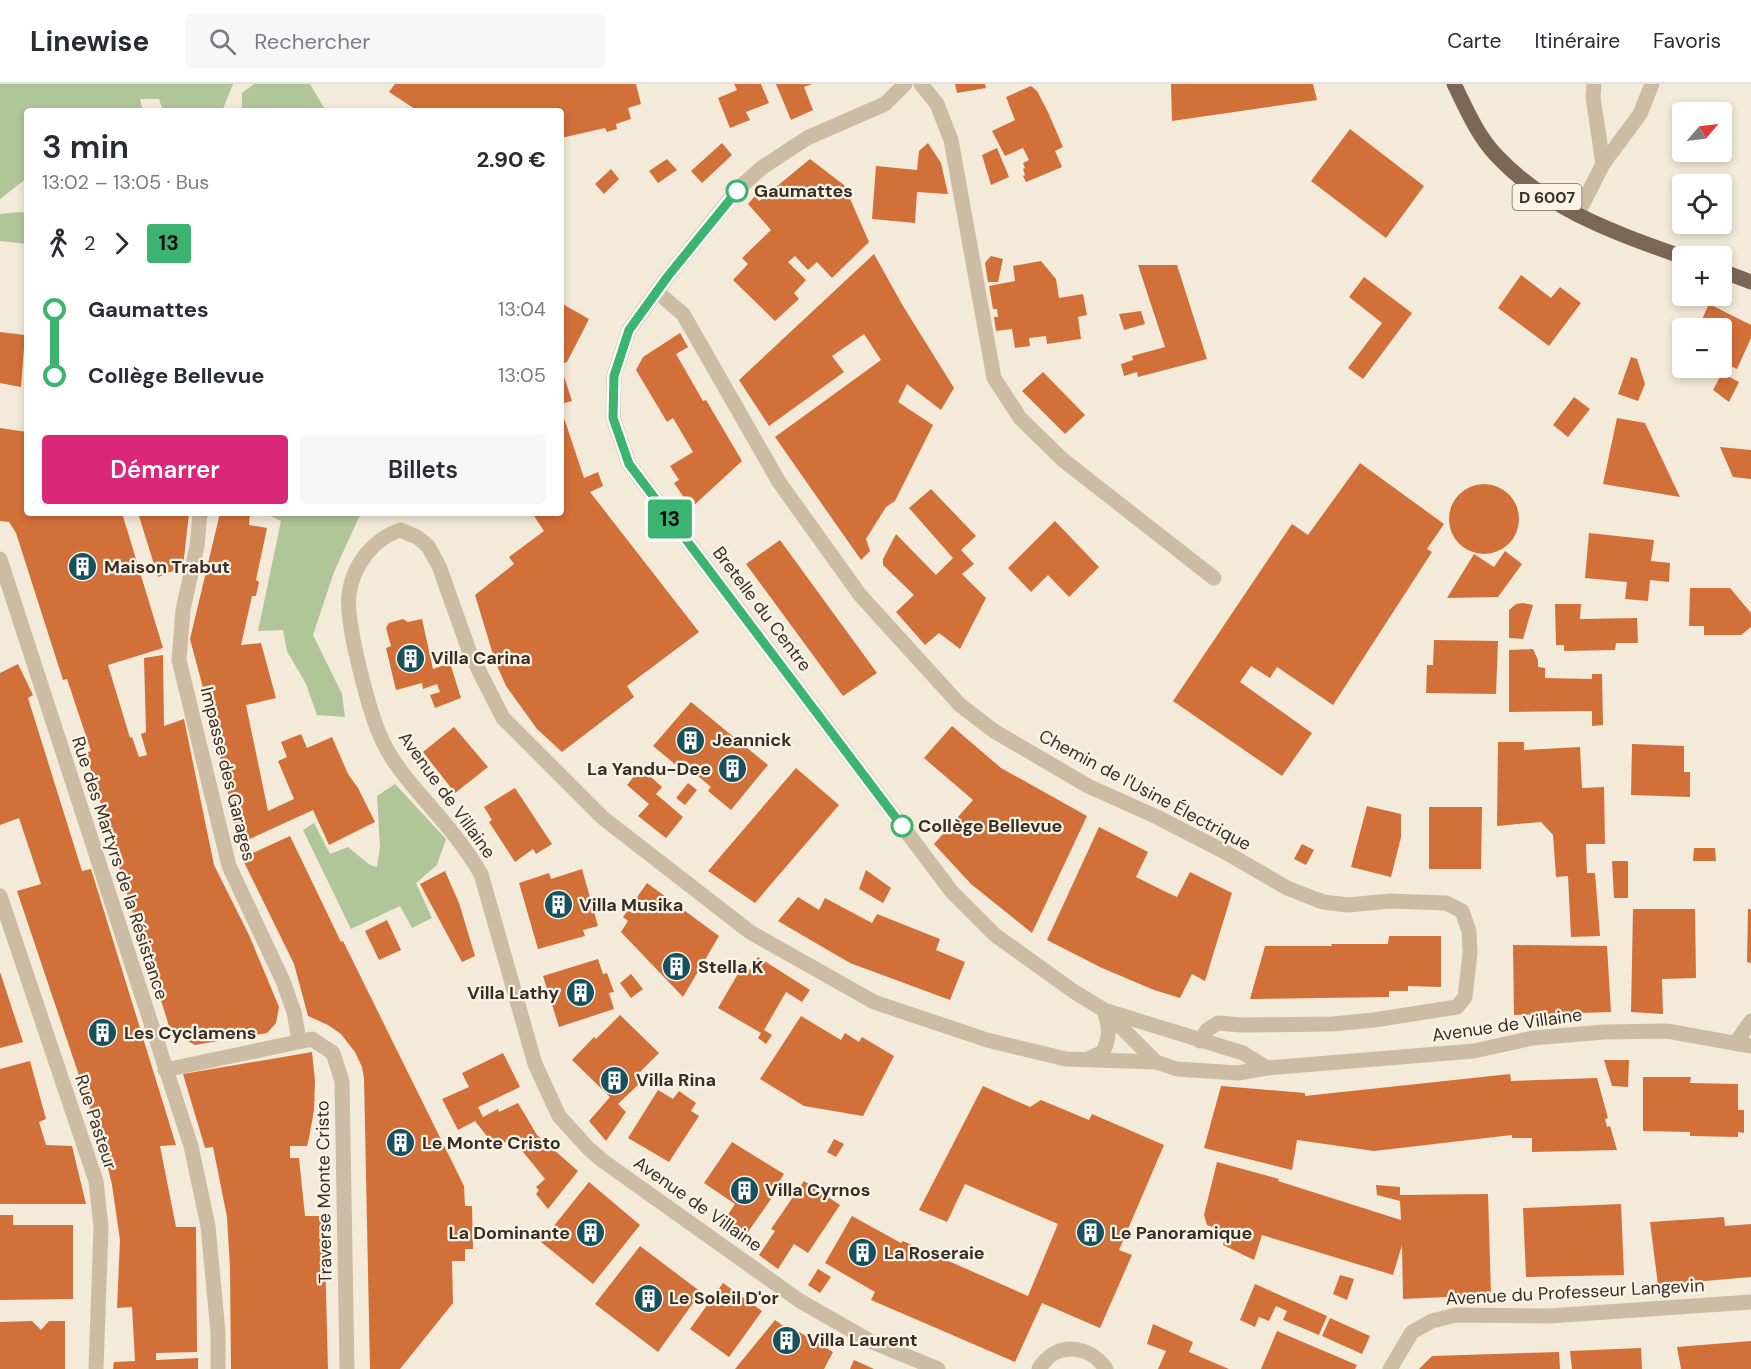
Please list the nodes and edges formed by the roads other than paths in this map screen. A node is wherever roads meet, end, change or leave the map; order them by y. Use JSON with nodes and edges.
{"nodes":[{"id":1,"x":905,"y":84,"type":"edge"},
{"id":2,"x":921,"y":84,"type":"edge"},
{"id":3,"x":1454,"y":84,"type":"edge"},
{"id":4,"x":1594,"y":84,"type":"edge"},
{"id":5,"x":1652,"y":84,"type":"edge"},
{"id":6,"x":1603,"y":164,"type":"junction"},
{"id":7,"x":1577,"y":215,"type":"junction"},
{"id":8,"x":1672,"y":253,"type":"edge"},
{"id":9,"x":1732,"y":275,"type":"edge"},
{"id":10,"x":1751,"y":282,"type":"edge"},
{"id":11,"x":657,"y":292,"type":"junction"},
{"id":12,"x":200,"y":516,"type":"edge"},
{"id":13,"x":0,"y":559,"type":"edge"},
{"id":14,"x":1214,"y":578,"type":"dead end"},
{"id":15,"x":0,"y":896,"type":"edge"},
{"id":16,"x":1104,"y":1010,"type":"junction"},
{"id":17,"x":1751,"y":1022,"type":"edge"},
{"id":18,"x":299,"y":1040,"type":"junction"},
{"id":19,"x":1200,"y":1041,"type":"junction"},
{"id":20,"x":1744,"y":1044,"type":"edge"},
{"id":21,"x":1088,"y":1059,"type":"junction"},
{"id":22,"x":1156,"y":1062,"type":"junction"},
{"id":23,"x":1267,"y":1068,"type":"junction"},
{"id":24,"x":165,"y":1070,"type":"junction"},
{"id":25,"x":1751,"y":1302,"type":"edge"},
{"id":26,"x":96,"y":1369,"type":"edge"},
{"id":27,"x":218,"y":1369,"type":"edge"},
{"id":28,"x":347,"y":1369,"type":"edge"},
{"id":29,"x":938,"y":1369,"type":"edge"},
{"id":30,"x":1039,"y":1369,"type":"edge"},
{"id":31,"x":1106,"y":1369,"type":"edge"},
{"id":32,"x":1390,"y":1369,"type":"edge"}],
"edges":[{"from":1,"to":11,"type":"street","name":"Bretelle du Centre"},
{"from":2,"to":14,"type":"street"},
{"from":3,"to":7,"type":"main road","number":"D 6007"},
{"from":4,"to":6,"type":"street"},
{"from":5,"to":6,"type":"street"},
{"from":6,"to":7,"type":"street"},
{"from":7,"to":8,"type":"main road","number":"D 6007"},
{"from":9,"to":10,"type":"main road"},
{"from":11,"to":16,"type":"street","name":"Bretelle du Centre"},
{"from":11,"to":19,"type":"street","name":"Chemin de l'Usine Électrique"},
{"from":12,"to":18,"type":"street","name":"Impasse des Garages"},
{"from":13,"to":24,"type":"street","name":"Rue des Martyrs de la Résistance"},
{"from":15,"to":26,"type":"street","name":"Rue Pasteur"},
{"from":16,"to":19,"type":"street"},
{"from":16,"to":21,"type":"street"},
{"from":16,"to":22,"type":"street"},
{"from":17,"to":20,"type":"street"},
{"from":18,"to":24,"type":"street"},
{"from":18,"to":28,"type":"street","name":"Traverse Monte Cristo"},
{"from":19,"to":23,"type":"street"},
{"from":20,"to":23,"type":"street","name":"Avenue de Villaine"},
{"from":21,"to":22,"type":"street","name":"Avenue de Villaine"},
{"from":21,"to":29,"type":"street","name":"Avenue de Villaine"},
{"from":22,"to":23,"type":"street","name":"Avenue de Villaine"},
{"from":24,"to":27,"type":"street","name":"Rue des Martyrs de la Résistance"},
{"from":25,"to":32,"type":"street","name":"Avenue du Professeur Langevin"},
{"from":30,"to":31,"type":"street"}]}
